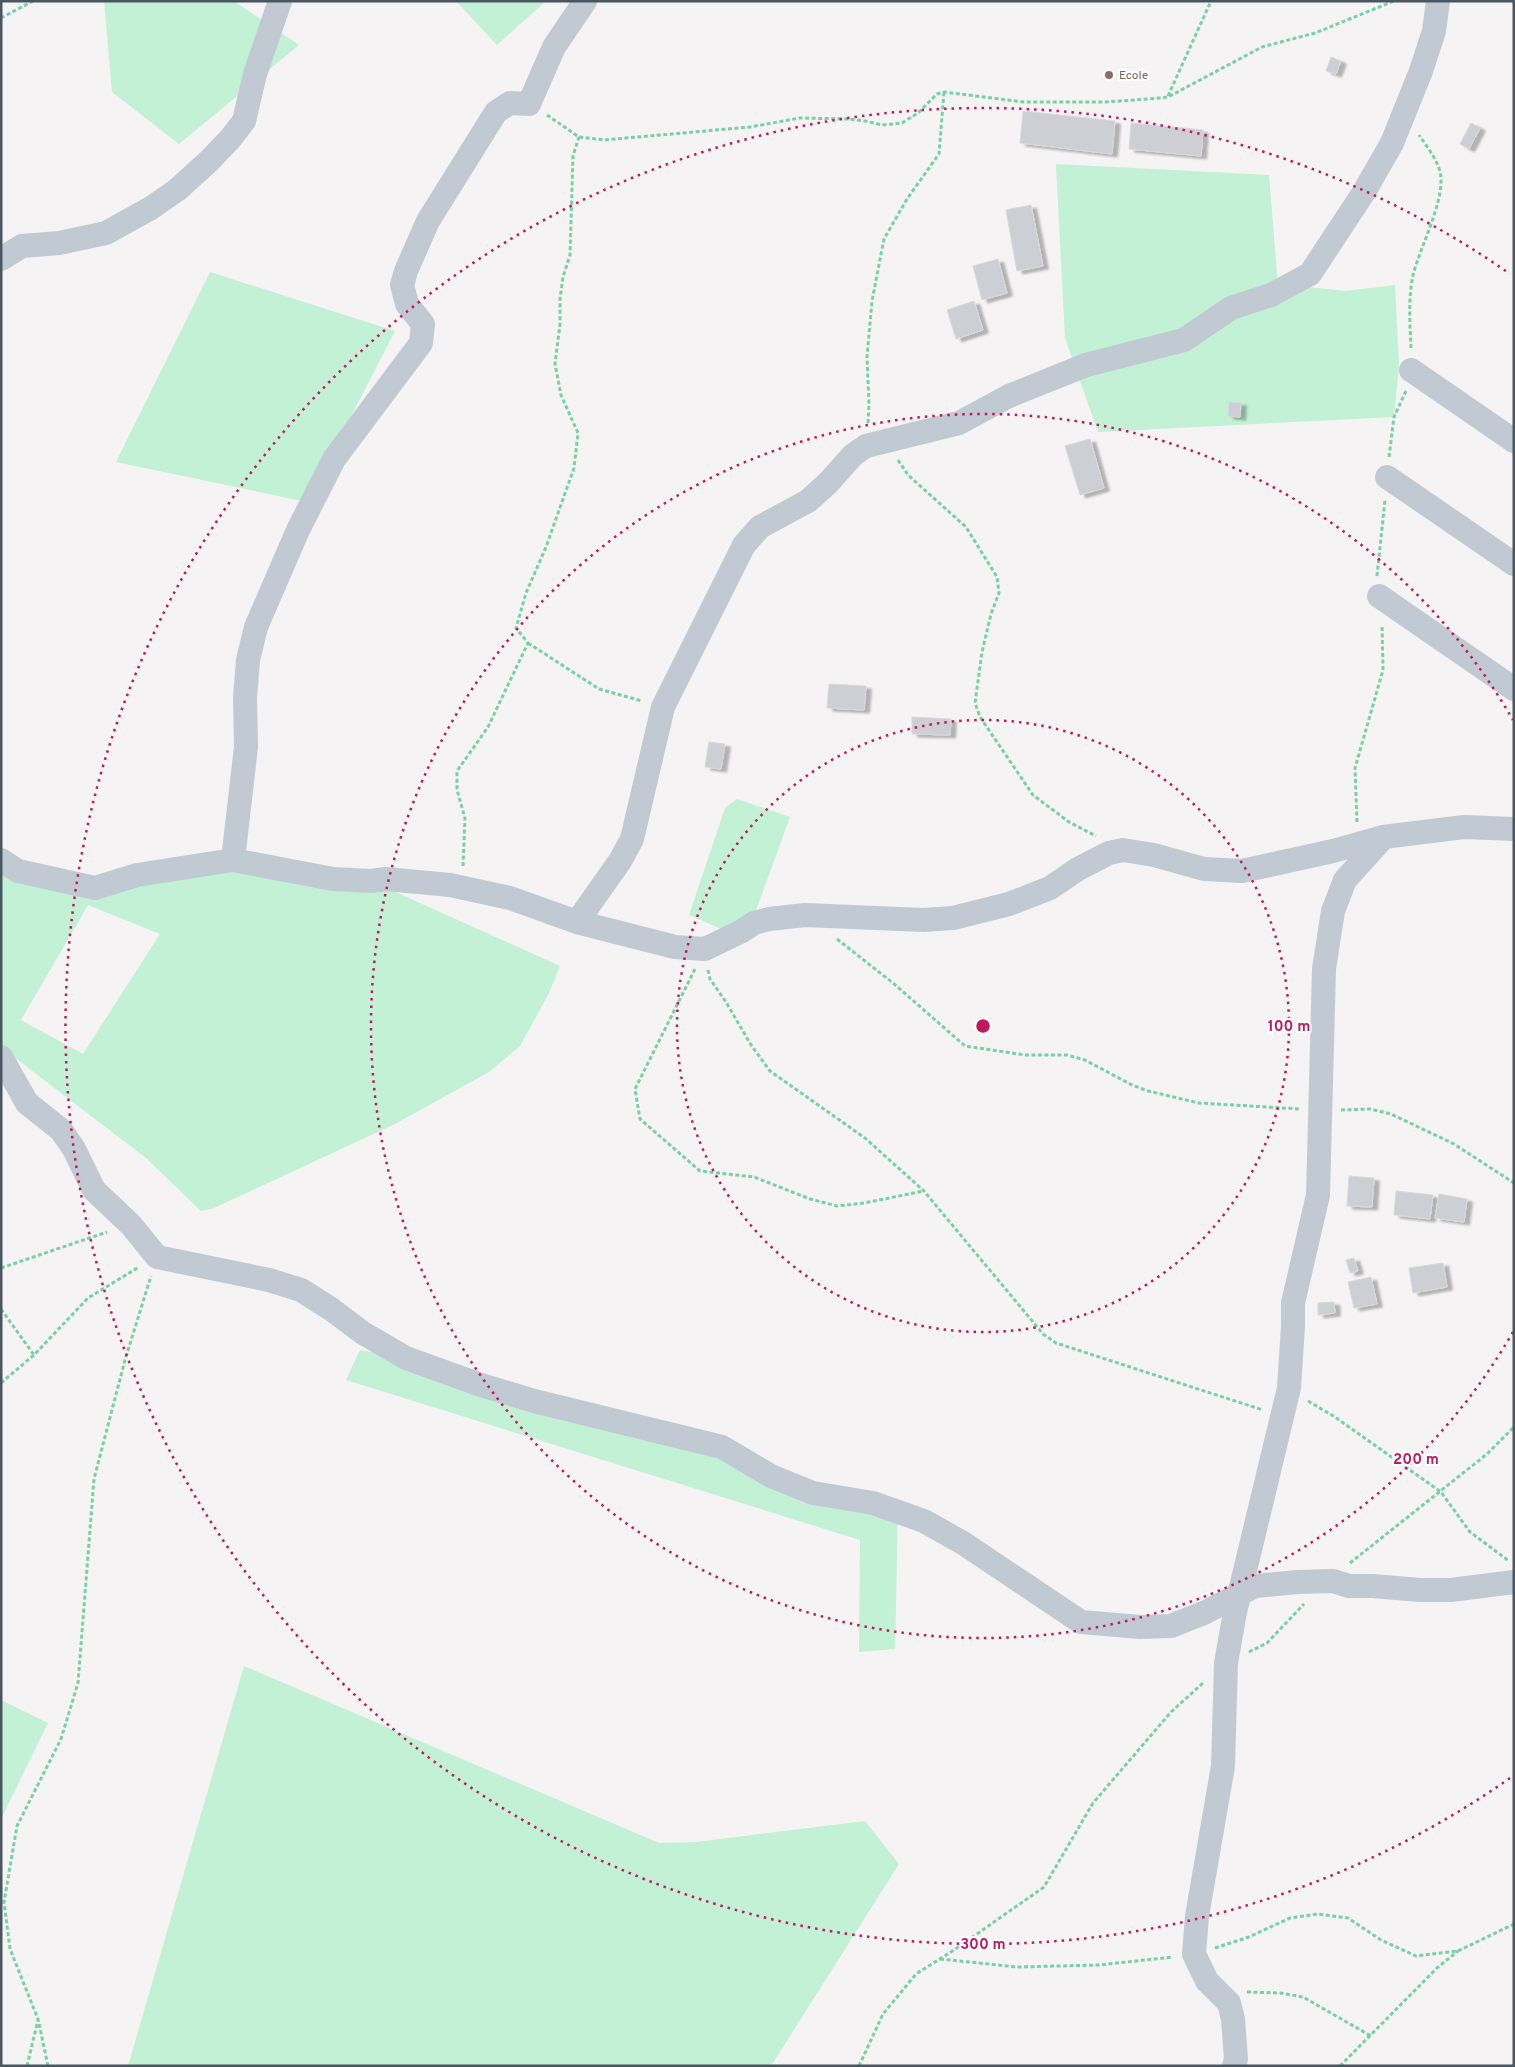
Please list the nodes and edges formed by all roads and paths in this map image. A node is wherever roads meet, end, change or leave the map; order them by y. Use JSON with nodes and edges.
{"nodes":[{"id":1,"x":33,"y":1,"type":"edge"},
{"id":2,"x":280,"y":1,"type":"edge"},
{"id":3,"x":585,"y":1,"type":"edge"},
{"id":4,"x":1211,"y":1,"type":"edge"},
{"id":5,"x":1394,"y":1,"type":"edge"},
{"id":6,"x":1438,"y":1,"type":"edge"},
{"id":7,"x":1,"y":18,"type":"edge"},
{"id":8,"x":944,"y":92,"type":"junction"},
{"id":9,"x":1168,"y":97,"type":"junction"},
{"id":10,"x":529,"y":104,"type":"junction"},
{"id":11,"x":579,"y":137,"type":"junction"},
{"id":12,"x":1,"y":259,"type":"edge"},
{"id":13,"x":1410,"y":370,"type":"dead end"},
{"id":14,"x":1514,"y":441,"type":"edge"},
{"id":15,"x":876,"y":443,"type":"junction"},
{"id":16,"x":1387,"y":477,"type":"dead end"},
{"id":17,"x":1514,"y":564,"type":"edge"},
{"id":18,"x":1379,"y":596,"type":"dead end"},
{"id":19,"x":528,"y":643,"type":"junction"},
{"id":20,"x":1514,"y":689,"type":"edge"},
{"id":21,"x":663,"y":707,"type":"junction"},
{"id":22,"x":1514,"y":829,"type":"edge"},
{"id":23,"x":1383,"y":837,"type":"junction"},
{"id":24,"x":1123,"y":850,"type":"junction"},
{"id":25,"x":1,"y":860,"type":"edge"},
{"id":26,"x":233,"y":860,"type":"junction"},
{"id":27,"x":462,"y":886,"type":"junction"},
{"id":28,"x":805,"y":915,"type":"junction"},
{"id":29,"x":577,"y":922,"type":"junction"},
{"id":30,"x":705,"y":949,"type":"junction"},
{"id":31,"x":1,"y":1057,"type":"edge"},
{"id":32,"x":1321,"y":1111,"type":"junction"},
{"id":33,"x":1514,"y":1183,"type":"edge"},
{"id":34,"x":924,"y":1191,"type":"junction"},
{"id":35,"x":131,"y":1225,"type":"junction"},
{"id":36,"x":157,"y":1257,"type":"junction"},
{"id":37,"x":1,"y":1268,"type":"edge"},
{"id":38,"x":1,"y":1310,"type":"edge"},
{"id":39,"x":34,"y":1355,"type":"junction"},
{"id":40,"x":1,"y":1383,"type":"edge"},
{"id":41,"x":1289,"y":1388,"type":"junction"},
{"id":42,"x":1282,"y":1416,"type":"junction"},
{"id":43,"x":1514,"y":1427,"type":"edge"},
{"id":44,"x":1441,"y":1492,"type":"junction"},
{"id":45,"x":1514,"y":1564,"type":"edge"},
{"id":46,"x":1333,"y":1581,"type":"junction"},
{"id":47,"x":1514,"y":1582,"type":"edge"},
{"id":48,"x":1239,"y":1594,"type":"junction"},
{"id":49,"x":1306,"y":1602,"type":"dead end"},
{"id":50,"x":1226,"y":1663,"type":"junction"},
{"id":51,"x":1514,"y":1924,"type":"edge"},
{"id":52,"x":1458,"y":1951,"type":"junction"},
{"id":53,"x":1196,"y":1954,"type":"junction"},
{"id":54,"x":939,"y":1959,"type":"junction"},
{"id":55,"x":1240,"y":1990,"type":"dead end"},
{"id":56,"x":38,"y":2019,"type":"junction"},
{"id":57,"x":1371,"y":2036,"type":"junction"},
{"id":58,"x":27,"y":2066,"type":"edge"},
{"id":59,"x":48,"y":2066,"type":"edge"},
{"id":60,"x":858,"y":2066,"type":"edge"},
{"id":61,"x":1234,"y":2066,"type":"edge"},
{"id":62,"x":1340,"y":2066,"type":"edge"}],
"edges":[{"from":1,"to":7,"type":"path"},
{"from":2,"to":12,"type":"street"},
{"from":3,"to":10,"type":"street"},
{"from":4,"to":9,"type":"path"},
{"from":5,"to":9,"type":"path"},
{"from":6,"to":15,"type":"street"},
{"from":8,"to":9,"type":"path"},
{"from":8,"to":11,"type":"path"},
{"from":8,"to":15,"type":"path"},
{"from":10,"to":11,"type":"path"},
{"from":10,"to":26,"type":"street"},
{"from":11,"to":19,"type":"path"},
{"from":13,"to":14,"type":"street"},
{"from":15,"to":21,"type":"street"},
{"from":15,"to":24,"type":"path"},
{"from":16,"to":17,"type":"street"},
{"from":18,"to":20,"type":"street"},
{"from":19,"to":21,"type":"path"},
{"from":19,"to":27,"type":"path"},
{"from":21,"to":29,"type":"street"},
{"from":22,"to":23,"type":"street"},
{"from":23,"to":24,"type":"street"},
{"from":23,"to":32,"type":"street"},
{"from":24,"to":28,"type":"street"},
{"from":25,"to":26,"type":"street"},
{"from":26,"to":27,"type":"street"},
{"from":27,"to":29,"type":"street"},
{"from":28,"to":30,"type":"street"},
{"from":28,"to":32,"type":"path"},
{"from":29,"to":30,"type":"street"},
{"from":30,"to":34,"type":"path"},
{"from":30,"to":34,"type":"path"},
{"from":31,"to":35,"type":"street"},
{"from":32,"to":33,"type":"path"},
{"from":32,"to":41,"type":"street"},
{"from":34,"to":42,"type":"path"},
{"from":35,"to":36,"type":"street"},
{"from":35,"to":37,"type":"path"},
{"from":36,"to":39,"type":"path"},
{"from":36,"to":48,"type":"street"},
{"from":36,"to":56,"type":"path"},
{"from":38,"to":39,"type":"path"},
{"from":39,"to":40,"type":"path"},
{"from":41,"to":42,"type":"street"},
{"from":41,"to":44,"type":"path"},
{"from":42,"to":48,"type":"street"},
{"from":43,"to":44,"type":"path"},
{"from":44,"to":45,"type":"path"},
{"from":44,"to":46,"type":"path"},
{"from":46,"to":47,"type":"street"},
{"from":46,"to":48,"type":"street"},
{"from":48,"to":50,"type":"street"},
{"from":49,"to":50,"type":"path"},
{"from":50,"to":53,"type":"street"},
{"from":50,"to":54,"type":"path"},
{"from":51,"to":52,"type":"path"},
{"from":52,"to":53,"type":"path"},
{"from":52,"to":57,"type":"path"},
{"from":53,"to":54,"type":"path"},
{"from":53,"to":61,"type":"street"},
{"from":54,"to":60,"type":"path"},
{"from":55,"to":57,"type":"path"},
{"from":56,"to":58,"type":"path"},
{"from":56,"to":59,"type":"path"},
{"from":57,"to":62,"type":"path"}]}
